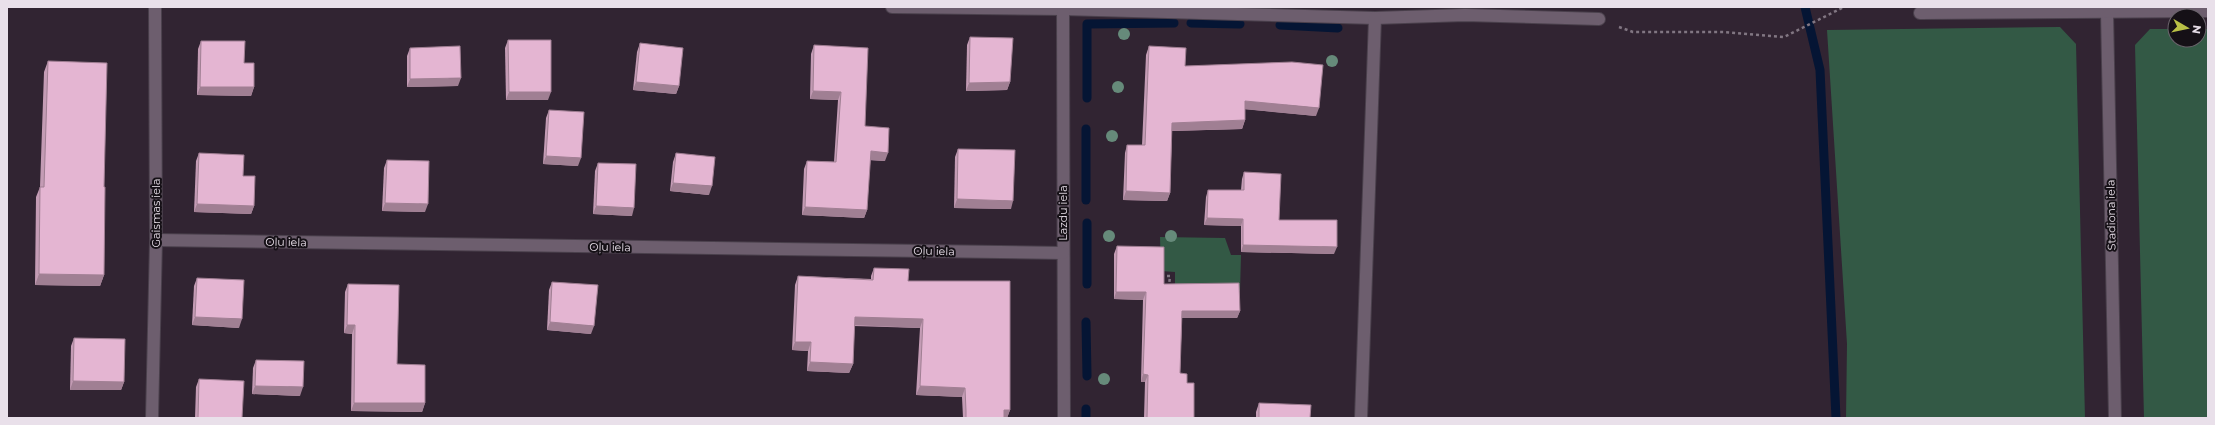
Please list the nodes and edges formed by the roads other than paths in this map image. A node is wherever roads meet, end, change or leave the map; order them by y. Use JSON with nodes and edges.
{"nodes":[{"id":1,"x":155,"y":7,"type":"edge"},
{"id":2,"x":892,"y":7,"type":"edge"},
{"id":3,"x":1063,"y":8,"type":"edge"},
{"id":4,"x":1964,"y":10,"type":"edge"},
{"id":5,"x":1465,"y":11,"type":"edge"},
{"id":6,"x":2208,"y":11,"type":"edge"},
{"id":7,"x":2107,"y":12,"type":"junction"},
{"id":8,"x":1920,"y":13,"type":"dead end"},
{"id":9,"x":1375,"y":18,"type":"junction"},
{"id":10,"x":1600,"y":18,"type":"road end"},
{"id":11,"x":156,"y":240,"type":"junction"},
{"id":12,"x":1063,"y":253,"type":"junction"},
{"id":13,"x":152,"y":418,"type":"edge"},
{"id":14,"x":1064,"y":418,"type":"edge"},
{"id":15,"x":1361,"y":418,"type":"edge"},
{"id":16,"x":2115,"y":418,"type":"edge"}],
"edges":[{"from":1,"to":11,"type":"street","name":"Gaismas iela"},
{"from":2,"to":3,"type":"street"},
{"from":3,"to":9,"type":"street"},
{"from":3,"to":12,"type":"street","name":"Lazdu iela"},
{"from":4,"to":7,"type":"street"},
{"from":4,"to":8,"type":"street"},
{"from":5,"to":9,"type":"street"},
{"from":5,"to":10,"type":"street"},
{"from":6,"to":7,"type":"street"},
{"from":7,"to":16,"type":"street","name":"Stadiona iela"},
{"from":9,"to":15,"type":"street"},
{"from":11,"to":12,"type":"street","name":"Oļu iela"},
{"from":11,"to":13,"type":"street","name":"Gaismas iela"},
{"from":12,"to":14,"type":"street","name":"Lazdu iela"}]}
